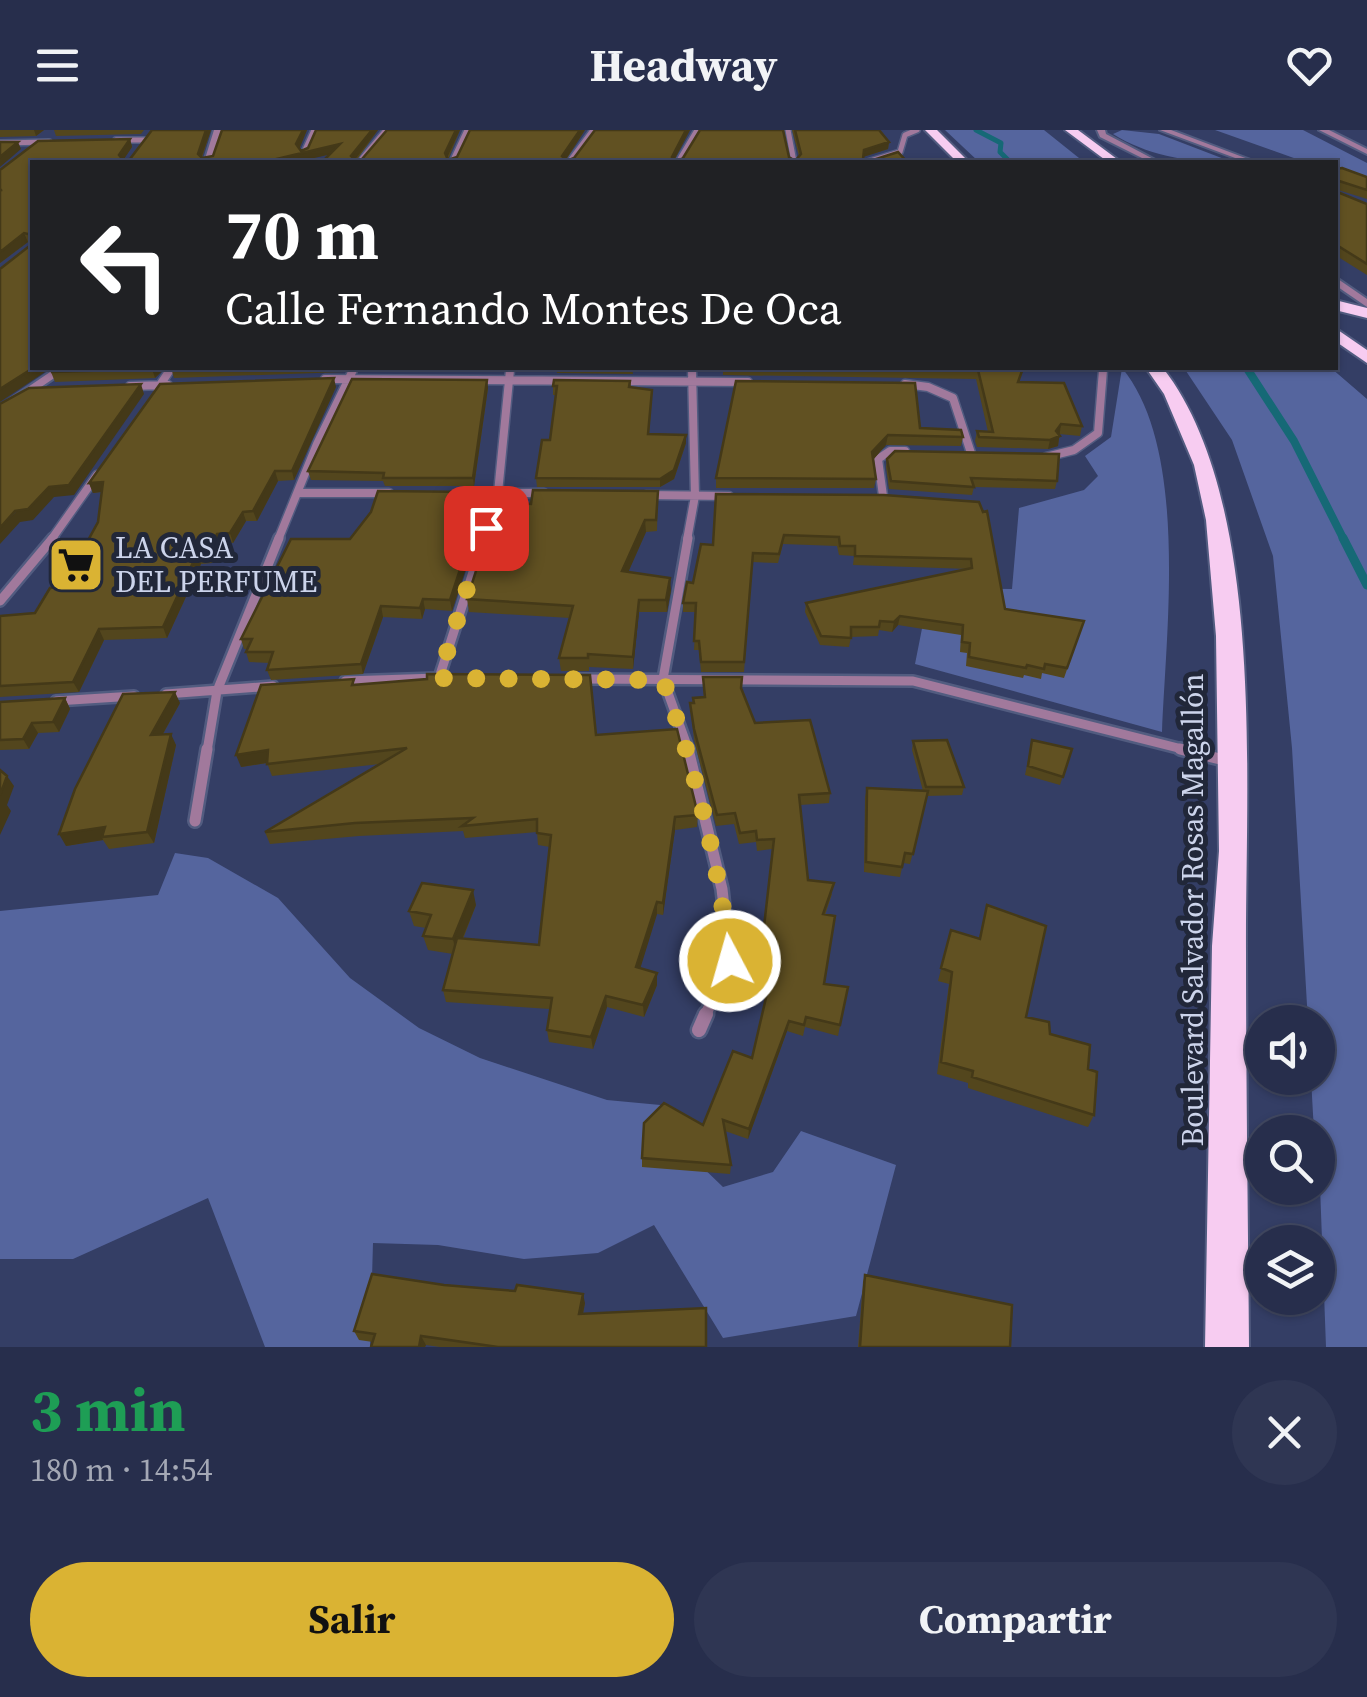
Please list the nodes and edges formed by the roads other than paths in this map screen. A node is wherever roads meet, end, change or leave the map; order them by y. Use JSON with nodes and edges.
{"nodes":[{"id":1,"x":53,"y":130,"type":"edge"},
{"id":2,"x":152,"y":130,"type":"edge"},
{"id":3,"x":218,"y":130,"type":"edge"},
{"id":4,"x":314,"y":130,"type":"edge"},
{"id":5,"x":386,"y":130,"type":"edge"},
{"id":6,"x":467,"y":130,"type":"edge"},
{"id":7,"x":593,"y":130,"type":"edge"},
{"id":8,"x":698,"y":130,"type":"edge"},
{"id":9,"x":788,"y":130,"type":"edge"},
{"id":10,"x":917,"y":130,"type":"edge"},
{"id":11,"x":931,"y":130,"type":"edge"},
{"id":12,"x":1071,"y":130,"type":"edge"},
{"id":13,"x":1101,"y":130,"type":"edge"},
{"id":14,"x":1164,"y":130,"type":"edge"},
{"id":15,"x":1324,"y":130,"type":"edge"},
{"id":16,"x":110,"y":140,"type":"edge"},
{"id":17,"x":145,"y":140,"type":"junction"},
{"id":18,"x":40,"y":142,"type":"junction"},
{"id":19,"x":58,"y":142,"type":"edge"},
{"id":20,"x":0,"y":143,"type":"edge"},
{"id":21,"x":138,"y":149,"type":"edge"},
{"id":22,"x":26,"y":152,"type":"edge"},
{"id":23,"x":304,"y":152,"type":"edge"},
{"id":24,"x":1367,"y":152,"type":"edge"},
{"id":25,"x":208,"y":160,"type":"edge"},
{"id":26,"x":362,"y":160,"type":"edge"},
{"id":27,"x":453,"y":160,"type":"edge"},
{"id":28,"x":570,"y":160,"type":"edge"},
{"id":29,"x":679,"y":160,"type":"edge"},
{"id":30,"x":794,"y":160,"type":"edge"},
{"id":31,"x":873,"y":160,"type":"edge"},
{"id":32,"x":962,"y":160,"type":"edge"},
{"id":33,"x":1112,"y":160,"type":"edge"},
{"id":34,"x":1150,"y":160,"type":"edge"},
{"id":35,"x":1246,"y":160,"type":"edge"},
{"id":36,"x":1338,"y":282,"type":"edge"},
{"id":37,"x":1367,"y":304,"type":"edge"},
{"id":38,"x":1338,"y":306,"type":"edge"},
{"id":39,"x":1367,"y":313,"type":"edge"},
{"id":40,"x":1338,"y":335,"type":"edge"},
{"id":41,"x":1367,"y":358,"type":"edge"},
{"id":42,"x":60,"y":370,"type":"edge"},
{"id":43,"x":170,"y":370,"type":"edge"},
{"id":44,"x":353,"y":370,"type":"edge"},
{"id":45,"x":510,"y":370,"type":"edge"},
{"id":46,"x":692,"y":370,"type":"edge"},
{"id":47,"x":1103,"y":370,"type":"edge"},
{"id":48,"x":1155,"y":370,"type":"edge"},
{"id":49,"x":348,"y":378,"type":"junction"},
{"id":50,"x":508,"y":378,"type":"junction"},
{"id":51,"x":309,"y":380,"type":"edge"},
{"id":52,"x":693,"y":382,"type":"junction"},
{"id":53,"x":767,"y":382,"type":"edge"},
{"id":54,"x":178,"y":384,"type":"edge"},
{"id":55,"x":894,"y":384,"type":"edge"},
{"id":56,"x":160,"y":385,"type":"junction"},
{"id":57,"x":124,"y":386,"type":"edge"},
{"id":58,"x":35,"y":390,"type":"junction"},
{"id":59,"x":53,"y":390,"type":"edge"},
{"id":60,"x":148,"y":401,"type":"edge"},
{"id":61,"x":0,"y":411,"type":"edge"},
{"id":62,"x":922,"y":452,"type":"edge"},
{"id":63,"x":954,"y":453,"type":"edge"},
{"id":64,"x":971,"y":453,"type":"junction"},
{"id":65,"x":987,"y":454,"type":"edge"},
{"id":66,"x":1036,"y":458,"type":"edge"},
{"id":67,"x":103,"y":466,"type":"edge"},
{"id":68,"x":498,"y":492,"type":"junction"},
{"id":69,"x":299,"y":493,"type":"junction"},
{"id":70,"x":398,"y":493,"type":"edge"},
{"id":71,"x":458,"y":493,"type":"edge"},
{"id":72,"x":557,"y":494,"type":"edge"},
{"id":73,"x":636,"y":495,"type":"edge"},
{"id":74,"x":695,"y":496,"type":"junction"},
{"id":75,"x":732,"y":496,"type":"edge"},
{"id":76,"x":864,"y":496,"type":"edge"},
{"id":77,"x":883,"y":496,"type":"junction"},
{"id":78,"x":901,"y":498,"type":"edge"},
{"id":79,"x":0,"y":601,"type":"edge"},
{"id":80,"x":439,"y":678,"type":"junction"},
{"id":81,"x":458,"y":678,"type":"edge"},
{"id":82,"x":570,"y":679,"type":"edge"},
{"id":83,"x":663,"y":680,"type":"junction"},
{"id":84,"x":329,"y":682,"type":"edge"},
{"id":85,"x":292,"y":684,"type":"edge"},
{"id":86,"x":218,"y":691,"type":"junction"},
{"id":87,"x":158,"y":694,"type":"edge"},
{"id":88,"x":138,"y":696,"type":"edge"},
{"id":89,"x":40,"y":702,"type":"edge"},
{"id":90,"x":1234,"y":763,"type":"junction"},
{"id":91,"x":195,"y":821,"type":"dead end"},
{"id":92,"x":699,"y":1030,"type":"dead end"},
{"id":93,"x":1227,"y":1347,"type":"edge"}],
"edges":[{"from":1,"to":18,"type":"street"},
{"from":2,"to":17,"type":"street"},
{"from":3,"to":25,"type":"street"},
{"from":4,"to":23,"type":"street"},
{"from":5,"to":26,"type":"street"},
{"from":6,"to":27,"type":"street"},
{"from":7,"to":28,"type":"street"},
{"from":8,"to":29,"type":"street"},
{"from":9,"to":30,"type":"street"},
{"from":10,"to":31,"type":"street"},
{"from":11,"to":32,"type":"highway"},
{"from":12,"to":33,"type":"highway"},
{"from":13,"to":34,"type":"street"},
{"from":14,"to":35,"type":"street"},
{"from":15,"to":24,"type":"street"},
{"from":16,"to":17,"type":"street"},
{"from":17,"to":21,"type":"street"},
{"from":18,"to":19,"type":"street"},
{"from":18,"to":20,"type":"street"},
{"from":18,"to":22,"type":"street"},
{"from":36,"to":37,"type":"street"},
{"from":38,"to":39,"type":"highway"},
{"from":40,"to":41,"type":"highway"},
{"from":42,"to":58,"type":"street"},
{"from":43,"to":56,"type":"street"},
{"from":44,"to":49,"type":"street"},
{"from":45,"to":50,"type":"street"},
{"from":46,"to":52,"type":"street"},
{"from":47,"to":66,"type":"street"},
{"from":48,"to":90,"type":"highway","name":"Boulevard Salvador Rosas Magallón"},
{"from":49,"to":50,"type":"street"},
{"from":49,"to":51,"type":"street"},
{"from":49,"to":69,"type":"street"},
{"from":50,"to":52,"type":"street"},
{"from":50,"to":68,"type":"street"},
{"from":52,"to":53,"type":"street"},
{"from":52,"to":74,"type":"street"},
{"from":54,"to":56,"type":"street"},
{"from":55,"to":64,"type":"street"},
{"from":56,"to":57,"type":"street"},
{"from":56,"to":60,"type":"street"},
{"from":58,"to":59,"type":"street"},
{"from":58,"to":61,"type":"street"},
{"from":62,"to":77,"type":"street"},
{"from":63,"to":64,"type":"street"},
{"from":64,"to":65,"type":"street"},
{"from":67,"to":79,"type":"street"},
{"from":68,"to":71,"type":"street"},
{"from":68,"to":72,"type":"street"},
{"from":68,"to":80,"type":"street"},
{"from":69,"to":70,"type":"street"},
{"from":69,"to":86,"type":"street"},
{"from":73,"to":74,"type":"street"},
{"from":74,"to":75,"type":"street"},
{"from":74,"to":83,"type":"street"},
{"from":76,"to":77,"type":"street"},
{"from":77,"to":78,"type":"street"},
{"from":80,"to":81,"type":"street"},
{"from":80,"to":84,"type":"street"},
{"from":82,"to":83,"type":"street"},
{"from":83,"to":90,"type":"street"},
{"from":83,"to":92,"type":"street"},
{"from":85,"to":86,"type":"street"},
{"from":86,"to":87,"type":"street"},
{"from":86,"to":91,"type":"street"},
{"from":88,"to":89,"type":"street"},
{"from":90,"to":93,"type":"highway","name":"Boulevard Salvador Rosas Magallón"}]}
